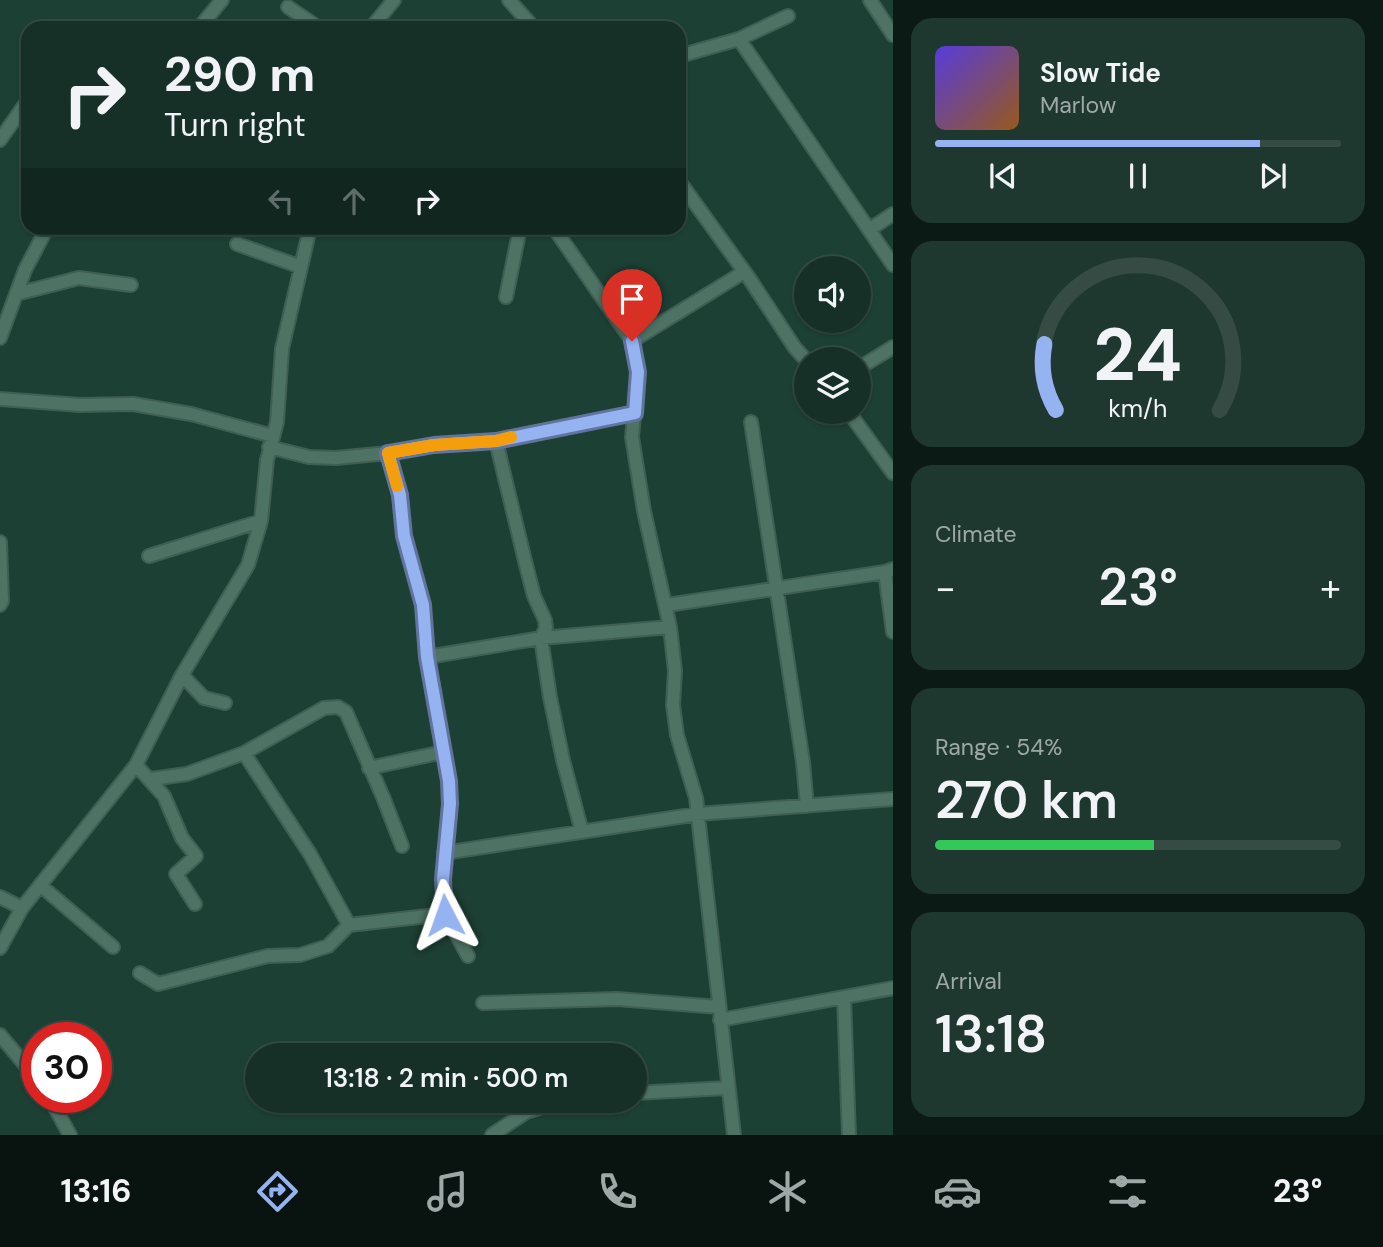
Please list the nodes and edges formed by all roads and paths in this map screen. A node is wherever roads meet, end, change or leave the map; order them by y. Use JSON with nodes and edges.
{"nodes":[{"id":1,"x":222,"y":0,"type":"edge"},
{"id":2,"x":394,"y":0,"type":"edge"},
{"id":3,"x":509,"y":0,"type":"edge"},
{"id":4,"x":870,"y":0,"type":"edge"},
{"id":5,"x":288,"y":7,"type":"dead end"},
{"id":6,"x":788,"y":16,"type":"dead end"},
{"id":7,"x":205,"y":21,"type":"edge"},
{"id":8,"x":309,"y":21,"type":"edge"},
{"id":9,"x":377,"y":21,"type":"edge"},
{"id":10,"x":528,"y":21,"type":"edge"},
{"id":11,"x":893,"y":35,"type":"edge"},
{"id":12,"x":739,"y":39,"type":"junction"},
{"id":13,"x":686,"y":55,"type":"edge"},
{"id":14,"x":21,"y":110,"type":"edge"},
{"id":15,"x":0,"y":140,"type":"edge"},
{"id":16,"x":686,"y":191,"type":"edge"},
{"id":17,"x":893,"y":214,"type":"edge"},
{"id":18,"x":870,"y":229,"type":"junction"},
{"id":19,"x":43,"y":235,"type":"edge"},
{"id":20,"x":308,"y":235,"type":"edge"},
{"id":21,"x":519,"y":235,"type":"edge"},
{"id":22,"x":559,"y":235,"type":"edge"},
{"id":23,"x":237,"y":244,"type":"dead end"},
{"id":24,"x":893,"y":265,"type":"edge"},
{"id":25,"x":301,"y":267,"type":"junction"},
{"id":26,"x":744,"y":272,"type":"junction"},
{"id":27,"x":131,"y":285,"type":"dead end"},
{"id":28,"x":16,"y":294,"type":"junction"},
{"id":29,"x":506,"y":297,"type":"dead end"},
{"id":30,"x":0,"y":338,"type":"edge"},
{"id":31,"x":632,"y":341,"type":"junction"},
{"id":32,"x":794,"y":347,"type":"edge"},
{"id":33,"x":893,"y":347,"type":"edge"},
{"id":34,"x":871,"y":361,"type":"edge"},
{"id":35,"x":0,"y":399,"type":"edge"},
{"id":36,"x":635,"y":413,"type":"junction"},
{"id":37,"x":751,"y":422,"type":"dead end"},
{"id":38,"x":857,"y":424,"type":"edge"},
{"id":39,"x":496,"y":441,"type":"junction"},
{"id":40,"x":271,"y":442,"type":"junction"},
{"id":41,"x":388,"y":453,"type":"junction"},
{"id":42,"x":893,"y":473,"type":"edge"},
{"id":43,"x":261,"y":521,"type":"junction"},
{"id":44,"x":0,"y":542,"type":"edge"},
{"id":45,"x":149,"y":556,"type":"dead end"},
{"id":46,"x":889,"y":570,"type":"edge"},
{"id":47,"x":775,"y":588,"type":"junction"},
{"id":48,"x":0,"y":605,"type":"edge"},
{"id":49,"x":667,"y":605,"type":"junction"},
{"id":50,"x":670,"y":627,"type":"junction"},
{"id":51,"x":893,"y":632,"type":"edge"},
{"id":52,"x":541,"y":638,"type":"junction"},
{"id":53,"x":427,"y":657,"type":"junction"},
{"id":54,"x":182,"y":676,"type":"junction"},
{"id":55,"x":225,"y":704,"type":"dead end"},
{"id":56,"x":443,"y":752,"type":"junction"},
{"id":57,"x":244,"y":753,"type":"junction"},
{"id":58,"x":136,"y":765,"type":"junction"},
{"id":59,"x":369,"y":768,"type":"junction"},
{"id":60,"x":151,"y":779,"type":"junction"},
{"id":61,"x":893,"y":799,"type":"edge"},
{"id":62,"x":807,"y":806,"type":"junction"},
{"id":63,"x":698,"y":814,"type":"junction"},
{"id":64,"x":582,"y":832,"type":"junction"},
{"id":65,"x":402,"y":846,"type":"dead end"},
{"id":66,"x":444,"y":853,"type":"junction"},
{"id":67,"x":40,"y":885,"type":"junction"},
{"id":68,"x":0,"y":897,"type":"edge"},
{"id":69,"x":195,"y":904,"type":"dead end"},
{"id":70,"x":22,"y":908,"type":"junction"},
{"id":71,"x":445,"y":915,"type":"junction"},
{"id":72,"x":349,"y":925,"type":"junction"},
{"id":73,"x":113,"y":947,"type":"dead end"},
{"id":74,"x":0,"y":948,"type":"edge"},
{"id":75,"x":468,"y":956,"type":"dead end"},
{"id":76,"x":140,"y":973,"type":"dead end"},
{"id":77,"x":893,"y":988,"type":"edge"},
{"id":78,"x":844,"y":998,"type":"junction"},
{"id":79,"x":483,"y":1003,"type":"dead end"},
{"id":80,"x":720,"y":1013,"type":"junction"},
{"id":81,"x":0,"y":1035,"type":"edge"},
{"id":82,"x":21,"y":1060,"type":"edge"},
{"id":83,"x":727,"y":1088,"type":"junction"},
{"id":84,"x":647,"y":1092,"type":"edge"},
{"id":85,"x":58,"y":1113,"type":"edge"},
{"id":86,"x":525,"y":1113,"type":"edge"},
{"id":87,"x":70,"y":1135,"type":"edge"},
{"id":88,"x":492,"y":1135,"type":"edge"},
{"id":89,"x":734,"y":1135,"type":"edge"},
{"id":90,"x":849,"y":1135,"type":"edge"}],
"edges":[{"from":1,"to":7,"type":"street"},
{"from":2,"to":9,"type":"street"},
{"from":3,"to":10,"type":"street"},
{"from":4,"to":11,"type":"street"},
{"from":5,"to":8,"type":"street"},
{"from":6,"to":12,"type":"street"},
{"from":12,"to":13,"type":"street"},
{"from":12,"to":18,"type":"street"},
{"from":14,"to":15,"type":"street"},
{"from":16,"to":26,"type":"street"},
{"from":17,"to":18,"type":"street"},
{"from":18,"to":24,"type":"street"},
{"from":19,"to":28,"type":"street"},
{"from":20,"to":25,"type":"street"},
{"from":21,"to":29,"type":"street"},
{"from":22,"to":31,"type":"street"},
{"from":23,"to":25,"type":"street"},
{"from":25,"to":40,"type":"street"},
{"from":26,"to":31,"type":"street"},
{"from":26,"to":32,"type":"street"},
{"from":27,"to":28,"type":"street"},
{"from":28,"to":30,"type":"street"},
{"from":31,"to":36,"type":"street"},
{"from":33,"to":34,"type":"street"},
{"from":35,"to":40,"type":"street"},
{"from":36,"to":39,"type":"street"},
{"from":36,"to":49,"type":"street"},
{"from":37,"to":47,"type":"street"},
{"from":38,"to":42,"type":"street"},
{"from":39,"to":41,"type":"street"},
{"from":39,"to":52,"type":"street"},
{"from":40,"to":41,"type":"street"},
{"from":40,"to":43,"type":"street"},
{"from":41,"to":53,"type":"street"},
{"from":43,"to":45,"type":"street"},
{"from":43,"to":54,"type":"street"},
{"from":44,"to":48,"type":"street"},
{"from":46,"to":47,"type":"street"},
{"from":46,"to":51,"type":"street"},
{"from":47,"to":49,"type":"street"},
{"from":47,"to":62,"type":"street"},
{"from":49,"to":50,"type":"street"},
{"from":50,"to":52,"type":"street"},
{"from":50,"to":63,"type":"street"},
{"from":52,"to":53,"type":"street"},
{"from":52,"to":64,"type":"street"},
{"from":53,"to":56,"type":"street"},
{"from":54,"to":55,"type":"street"},
{"from":54,"to":58,"type":"street"},
{"from":56,"to":59,"type":"street"},
{"from":56,"to":66,"type":"street"},
{"from":57,"to":59,"type":"street"},
{"from":57,"to":60,"type":"street"},
{"from":57,"to":72,"type":"street"},
{"from":58,"to":60,"type":"street"},
{"from":58,"to":67,"type":"street"},
{"from":59,"to":65,"type":"street"},
{"from":60,"to":69,"type":"street"},
{"from":61,"to":62,"type":"street"},
{"from":62,"to":63,"type":"street"},
{"from":63,"to":64,"type":"street"},
{"from":63,"to":80,"type":"street"},
{"from":64,"to":66,"type":"street"},
{"from":66,"to":71,"type":"street"},
{"from":67,"to":70,"type":"street"},
{"from":67,"to":73,"type":"street"},
{"from":68,"to":70,"type":"street"},
{"from":70,"to":74,"type":"street"},
{"from":71,"to":72,"type":"street"},
{"from":71,"to":75,"type":"street"},
{"from":72,"to":76,"type":"street"},
{"from":77,"to":78,"type":"street"},
{"from":78,"to":80,"type":"street"},
{"from":78,"to":90,"type":"street"},
{"from":79,"to":80,"type":"street"},
{"from":80,"to":83,"type":"street"},
{"from":81,"to":82,"type":"street"},
{"from":83,"to":84,"type":"street"},
{"from":83,"to":89,"type":"street"},
{"from":85,"to":87,"type":"street"},
{"from":86,"to":88,"type":"street"}]}
